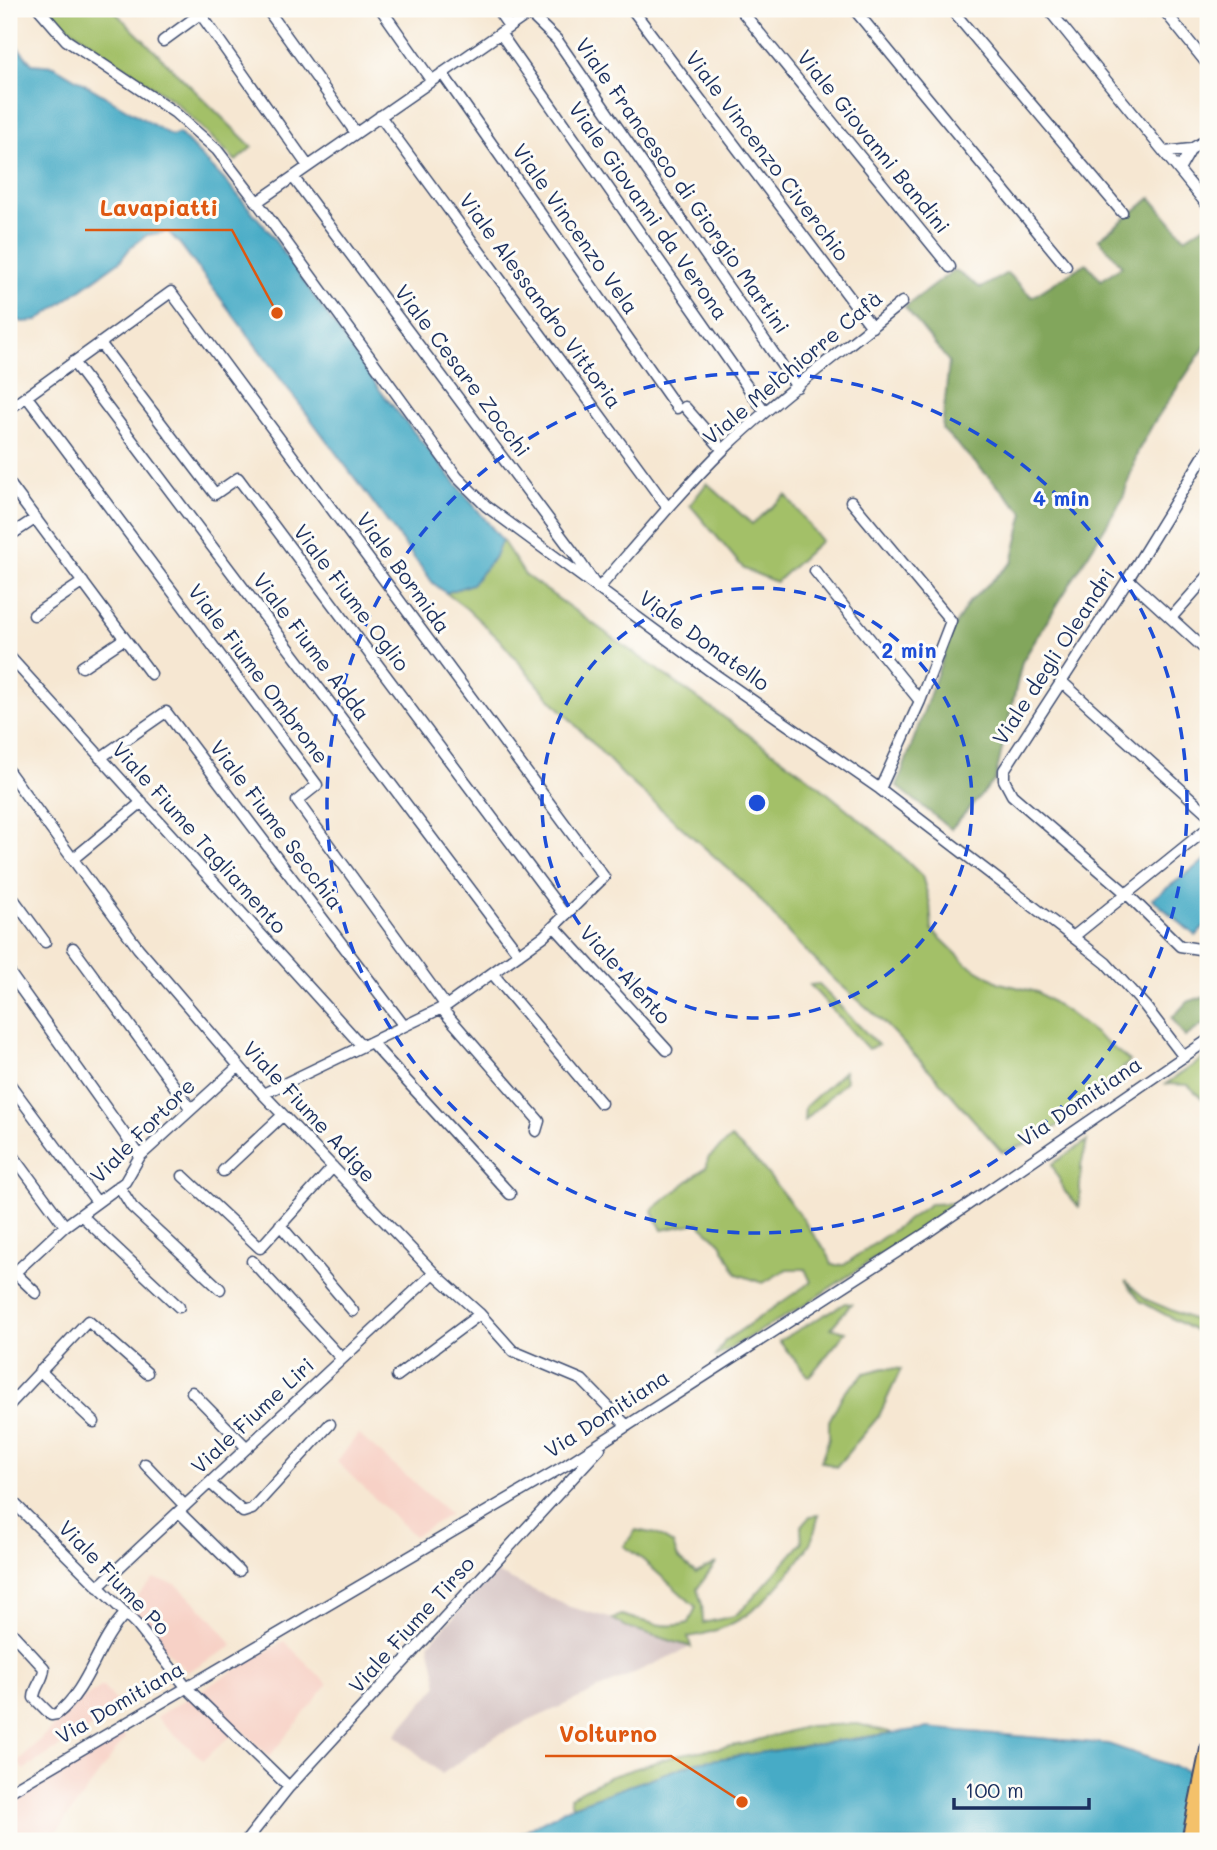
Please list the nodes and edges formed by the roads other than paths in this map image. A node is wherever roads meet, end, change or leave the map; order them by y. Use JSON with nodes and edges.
{"nodes":[{"id":1,"x":39,"y":9,"type":"edge"},
{"id":2,"x":267,"y":9,"type":"edge"},
{"id":3,"x":381,"y":9,"type":"edge"},
{"id":4,"x":497,"y":9,"type":"edge"},
{"id":5,"x":632,"y":9,"type":"edge"},
{"id":6,"x":740,"y":9,"type":"edge"},
{"id":7,"x":854,"y":9,"type":"edge"},
{"id":8,"x":951,"y":9,"type":"edge"},
{"id":9,"x":1048,"y":9,"type":"edge"},
{"id":10,"x":1163,"y":9,"type":"edge"},
{"id":11,"x":199,"y":11,"type":"edge"},
{"id":12,"x":532,"y":11,"type":"edge"},
{"id":13,"x":504,"y":30,"type":"junction"},
{"id":14,"x":163,"y":41,"type":"dead end"},
{"id":15,"x":1208,"y":65,"type":"edge"},
{"id":16,"x":442,"y":73,"type":"junction"},
{"id":17,"x":431,"y":80,"type":"junction"},
{"id":18,"x":380,"y":116,"type":"junction"},
{"id":19,"x":356,"y":133,"type":"junction"},
{"id":20,"x":1208,"y":139,"type":"edge"},
{"id":21,"x":1191,"y":149,"type":"junction"},
{"id":22,"x":1165,"y":152,"type":"junction"},
{"id":23,"x":309,"y":166,"type":"junction"},
{"id":24,"x":1179,"y":170,"type":"junction"},
{"id":25,"x":293,"y":177,"type":"junction"},
{"id":26,"x":257,"y":201,"type":"junction"},
{"id":27,"x":1208,"y":206,"type":"edge"},
{"id":28,"x":1122,"y":212,"type":"dead end"},
{"id":29,"x":1066,"y":266,"type":"dead end"},
{"id":30,"x":950,"y":267,"type":"dead end"},
{"id":31,"x":902,"y":302,"type":"dead end"},
{"id":32,"x":872,"y":327,"type":"junction"},
{"id":33,"x":100,"y":343,"type":"junction"},
{"id":34,"x":73,"y":362,"type":"junction"},
{"id":35,"x":797,"y":387,"type":"junction"},
{"id":36,"x":26,"y":397,"type":"junction"},
{"id":37,"x":9,"y":410,"type":"edge"},
{"id":38,"x":765,"y":412,"type":"junction"},
{"id":39,"x":1208,"y":449,"type":"edge"},
{"id":40,"x":723,"y":450,"type":"junction"},
{"id":41,"x":9,"y":483,"type":"edge"},
{"id":42,"x":851,"y":500,"type":"dead end"},
{"id":43,"x":668,"y":508,"type":"junction"},
{"id":44,"x":36,"y":518,"type":"junction"},
{"id":45,"x":9,"y":536,"type":"edge"},
{"id":46,"x":815,"y":571,"type":"dead end"},
{"id":47,"x":1208,"y":576,"type":"edge"},
{"id":48,"x":1128,"y":579,"type":"junction"},
{"id":49,"x":83,"y":582,"type":"junction"},
{"id":50,"x":598,"y":589,"type":"junction"},
{"id":51,"x":34,"y":615,"type":"dead end"},
{"id":52,"x":1171,"y":618,"type":"junction"},
{"id":53,"x":124,"y":639,"type":"junction"},
{"id":54,"x":1208,"y":652,"type":"edge"},
{"id":55,"x":9,"y":656,"type":"edge"},
{"id":56,"x":82,"y":667,"type":"dead end"},
{"id":57,"x":151,"y":674,"type":"dead end"},
{"id":58,"x":1061,"y":681,"type":"junction"},
{"id":59,"x":920,"y":701,"type":"junction"},
{"id":60,"x":100,"y":758,"type":"junction"},
{"id":61,"x":9,"y":772,"type":"edge"},
{"id":62,"x":880,"y":789,"type":"junction"},
{"id":63,"x":142,"y":802,"type":"junction"},
{"id":64,"x":1208,"y":814,"type":"edge"},
{"id":65,"x":1208,"y":828,"type":"edge"},
{"id":66,"x":73,"y":859,"type":"junction"},
{"id":67,"x":9,"y":893,"type":"edge"},
{"id":68,"x":1127,"y":894,"type":"junction"},
{"id":69,"x":565,"y":915,"type":"junction"},
{"id":70,"x":554,"y":926,"type":"junction"},
{"id":71,"x":1073,"y":937,"type":"junction"},
{"id":72,"x":46,"y":942,"type":"dead end"},
{"id":73,"x":1208,"y":945,"type":"edge"},
{"id":74,"x":73,"y":948,"type":"dead end"},
{"id":75,"x":519,"y":954,"type":"junction"},
{"id":76,"x":9,"y":972,"type":"edge"},
{"id":77,"x":492,"y":973,"type":"junction"},
{"id":78,"x":443,"y":1007,"type":"junction"},
{"id":79,"x":404,"y":1026,"type":"junction"},
{"id":80,"x":1208,"y":1040,"type":"edge"},
{"id":81,"x":366,"y":1044,"type":"junction"},
{"id":82,"x":667,"y":1050,"type":"dead end"},
{"id":83,"x":1184,"y":1057,"type":"junction"},
{"id":84,"x":239,"y":1066,"type":"junction"},
{"id":85,"x":9,"y":1083,"type":"edge"},
{"id":86,"x":263,"y":1094,"type":"junction"},
{"id":87,"x":601,"y":1103,"type":"dead end"},
{"id":88,"x":191,"y":1109,"type":"junction"},
{"id":89,"x":283,"y":1115,"type":"junction"},
{"id":90,"x":536,"y":1131,"type":"dead end"},
{"id":91,"x":9,"y":1150,"type":"edge"},
{"id":92,"x":140,"y":1156,"type":"junction"},
{"id":93,"x":333,"y":1167,"type":"junction"},
{"id":94,"x":223,"y":1171,"type":"dead end"},
{"id":95,"x":183,"y":1177,"type":"dead end"},
{"id":96,"x":119,"y":1186,"type":"junction"},
{"id":97,"x":510,"y":1194,"type":"dead end"},
{"id":98,"x":97,"y":1202,"type":"junction"},
{"id":99,"x":81,"y":1215,"type":"junction"},
{"id":100,"x":280,"y":1225,"type":"junction"},
{"id":101,"x":65,"y":1226,"type":"junction"},
{"id":102,"x":252,"y":1261,"type":"dead end"},
{"id":103,"x":434,"y":1273,"type":"junction"},
{"id":104,"x":11,"y":1275,"type":"edge"},
{"id":105,"x":220,"y":1289,"type":"dead end"},
{"id":106,"x":37,"y":1293,"type":"dead end"},
{"id":107,"x":178,"y":1307,"type":"dead end"},
{"id":108,"x":353,"y":1311,"type":"dead end"},
{"id":109,"x":480,"y":1314,"type":"junction"},
{"id":110,"x":342,"y":1359,"type":"junction"},
{"id":111,"x":40,"y":1371,"type":"junction"},
{"id":112,"x":147,"y":1373,"type":"dead end"},
{"id":113,"x":397,"y":1376,"type":"dead end"},
{"id":114,"x":192,"y":1392,"type":"dead end"},
{"id":115,"x":9,"y":1405,"type":"edge"},
{"id":116,"x":94,"y":1422,"type":"dead end"},
{"id":117,"x":330,"y":1424,"type":"dead end"},
{"id":118,"x":627,"y":1426,"type":"junction"},
{"id":119,"x":610,"y":1437,"type":"junction"},
{"id":120,"x":247,"y":1448,"type":"junction"},
{"id":121,"x":145,"y":1464,"type":"dead end"},
{"id":122,"x":210,"y":1482,"type":"junction"},
{"id":123,"x":9,"y":1498,"type":"edge"},
{"id":124,"x":182,"y":1509,"type":"junction"},
{"id":125,"x":239,"y":1571,"type":"dead end"},
{"id":126,"x":99,"y":1587,"type":"junction"},
{"id":127,"x":125,"y":1614,"type":"junction"},
{"id":128,"x":9,"y":1630,"type":"edge"},
{"id":129,"x":187,"y":1688,"type":"junction"},
{"id":130,"x":1208,"y":1749,"type":"edge"},
{"id":131,"x":289,"y":1787,"type":"junction"},
{"id":132,"x":9,"y":1792,"type":"edge"},
{"id":133,"x":1208,"y":1812,"type":"edge"},
{"id":134,"x":246,"y":1841,"type":"edge"},
{"id":135,"x":1189,"y":1841,"type":"edge"},
{"id":136,"x":1202,"y":1841,"type":"edge"}],
"edges":[{"from":1,"to":26,"type":"street","name":"Viale Donatello"},
{"from":2,"to":19,"type":"street"},
{"from":3,"to":17,"type":"street"},
{"from":4,"to":13,"type":"street","name":"Viale Giovanni da Verona"},
{"from":5,"to":32,"type":"street","name":"Viale Vincenzo Civerchio"},
{"from":6,"to":30,"type":"street","name":"Viale Giovanni Bandini"},
{"from":7,"to":29,"type":"street"},
{"from":8,"to":28,"type":"street"},
{"from":9,"to":22,"type":"street"},
{"from":10,"to":15,"type":"street"},
{"from":11,"to":14,"type":"street"},
{"from":11,"to":23,"type":"street"},
{"from":12,"to":13,"type":"street"},
{"from":12,"to":35,"type":"street","name":"Viale Francesco di Giorgio Martini"},
{"from":13,"to":16,"type":"street"},
{"from":13,"to":38,"type":"street","name":"Viale Giovanni da Verona"},
{"from":16,"to":17,"type":"street"},
{"from":16,"to":40,"type":"street","name":"Viale Vincenzo Vela"},
{"from":17,"to":18,"type":"street"},
{"from":18,"to":19,"type":"street"},
{"from":18,"to":43,"type":"street","name":"Viale Alessandro Vittoria"},
{"from":19,"to":23,"type":"street"},
{"from":20,"to":21,"type":"street"},
{"from":21,"to":22,"type":"street"},
{"from":21,"to":24,"type":"street"},
{"from":22,"to":24,"type":"street"},
{"from":23,"to":25,"type":"street"},
{"from":24,"to":27,"type":"street"},
{"from":25,"to":26,"type":"street"},
{"from":25,"to":50,"type":"street","name":"Viale Cesare Zocchi"},
{"from":26,"to":50,"type":"street","name":"Viale Donatello"},
{"from":31,"to":32,"type":"street","name":"Viale Melchiorre Cafà"},
{"from":32,"to":35,"type":"street","name":"Viale Melchiorre Cafà"},
{"from":33,"to":34,"type":"street"},
{"from":33,"to":69,"type":"street","name":"Viale Fiume Oglio"},
{"from":33,"to":69,"type":"street","name":"Viale Bormida"},
{"from":34,"to":36,"type":"street"},
{"from":34,"to":75,"type":"street","name":"Viale Fiume Adda"},
{"from":35,"to":38,"type":"street","name":"Viale Melchiorre Cafà"},
{"from":36,"to":37,"type":"street"},
{"from":36,"to":78,"type":"street","name":"Viale Fiume Ombrone"},
{"from":38,"to":40,"type":"street","name":"Viale Melchiorre Cafà"},
{"from":39,"to":48,"type":"street","name":"Viale degli Oleandri"},
{"from":40,"to":43,"type":"street","name":"Viale Melchiorre Cafà"},
{"from":41,"to":44,"type":"street"},
{"from":42,"to":59,"type":"street"},
{"from":43,"to":50,"type":"street","name":"Viale Melchiorre Cafà"},
{"from":44,"to":45,"type":"street"},
{"from":44,"to":49,"type":"street"},
{"from":46,"to":59,"type":"street"},
{"from":47,"to":52,"type":"street"},
{"from":48,"to":52,"type":"street"},
{"from":48,"to":58,"type":"street","name":"Viale degli Oleandri"},
{"from":49,"to":51,"type":"street"},
{"from":49,"to":53,"type":"street"},
{"from":50,"to":62,"type":"street","name":"Viale Donatello"},
{"from":52,"to":54,"type":"street"},
{"from":53,"to":56,"type":"street"},
{"from":53,"to":57,"type":"street"},
{"from":55,"to":60,"type":"street","name":"Viale Fiume Tagliamento"},
{"from":58,"to":64,"type":"street"},
{"from":58,"to":68,"type":"street","name":"Viale degli Oleandri"},
{"from":59,"to":62,"type":"street"},
{"from":60,"to":63,"type":"street","name":"Viale Fiume Tagliamento"},
{"from":60,"to":79,"type":"street","name":"Viale Fiume Secchia"},
{"from":61,"to":66,"type":"street","name":"Viale Fiume Adige"},
{"from":62,"to":71,"type":"street","name":"Viale Donatello"},
{"from":63,"to":66,"type":"street"},
{"from":63,"to":81,"type":"street","name":"Viale Fiume Tagliamento"},
{"from":65,"to":68,"type":"street"},
{"from":66,"to":84,"type":"street","name":"Viale Fiume Adige"},
{"from":67,"to":72,"type":"street"},
{"from":68,"to":71,"type":"street"},
{"from":68,"to":73,"type":"street"},
{"from":69,"to":70,"type":"street"},
{"from":70,"to":75,"type":"street"},
{"from":70,"to":82,"type":"street","name":"Viale Alento"},
{"from":71,"to":83,"type":"street","name":"Viale Donatello"},
{"from":74,"to":88,"type":"street"},
{"from":75,"to":77,"type":"street"},
{"from":76,"to":92,"type":"street"},
{"from":77,"to":78,"type":"street"},
{"from":77,"to":87,"type":"street"},
{"from":78,"to":79,"type":"street"},
{"from":78,"to":90,"type":"street"},
{"from":79,"to":81,"type":"street"},
{"from":80,"to":83,"type":"street","name":"Via Domitiana"},
{"from":81,"to":86,"type":"street"},
{"from":81,"to":97,"type":"street","name":"Viale Fiume Tagliamento"},
{"from":83,"to":118,"type":"street","name":"Via Domitiana"},
{"from":84,"to":86,"type":"street","name":"Viale Fiume Adige"},
{"from":84,"to":88,"type":"street","name":"Viale Fortore"},
{"from":85,"to":98,"type":"street"},
{"from":86,"to":89,"type":"street","name":"Viale Fiume Adige"},
{"from":88,"to":92,"type":"street","name":"Viale Fortore"},
{"from":89,"to":93,"type":"street","name":"Viale Fiume Adige"},
{"from":89,"to":94,"type":"street"},
{"from":91,"to":101,"type":"street"},
{"from":92,"to":96,"type":"street","name":"Viale Fortore"},
{"from":93,"to":100,"type":"street"},
{"from":93,"to":103,"type":"street","name":"Viale Fiume Adige"},
{"from":95,"to":100,"type":"street"},
{"from":96,"to":98,"type":"street","name":"Viale Fortore"},
{"from":96,"to":105,"type":"street"},
{"from":98,"to":99,"type":"street","name":"Viale Fortore"},
{"from":99,"to":101,"type":"street","name":"Viale Fortore"},
{"from":99,"to":107,"type":"street"},
{"from":100,"to":108,"type":"street"},
{"from":101,"to":104,"type":"street","name":"Viale Fortore"},
{"from":102,"to":110,"type":"street"},
{"from":103,"to":109,"type":"street","name":"Viale Fiume Adige"},
{"from":103,"to":110,"type":"street","name":"Viale Fiume Liri"},
{"from":104,"to":106,"type":"street"},
{"from":109,"to":113,"type":"street"},
{"from":109,"to":118,"type":"street","name":"Viale Fiume Adige"},
{"from":110,"to":120,"type":"street","name":"Viale Fiume Liri"},
{"from":111,"to":112,"type":"street"},
{"from":111,"to":115,"type":"street"},
{"from":111,"to":116,"type":"street"},
{"from":114,"to":120,"type":"street"},
{"from":117,"to":122,"type":"street"},
{"from":118,"to":119,"type":"street","name":"Via Domitiana"},
{"from":119,"to":129,"type":"street","name":"Via Domitiana"},
{"from":119,"to":131,"type":"street","name":"Viale Fiume Tirso"},
{"from":120,"to":122,"type":"street","name":"Viale Fiume Liri"},
{"from":121,"to":124,"type":"street"},
{"from":122,"to":124,"type":"street","name":"Viale Fiume Liri"},
{"from":123,"to":126,"type":"street","name":"Viale Fiume Po"},
{"from":124,"to":125,"type":"street"},
{"from":124,"to":126,"type":"street","name":"Viale Fiume Liri"},
{"from":126,"to":127,"type":"street","name":"Viale Fiume Po"},
{"from":127,"to":128,"type":"street"},
{"from":127,"to":129,"type":"street","name":"Viale Fiume Po"},
{"from":129,"to":131,"type":"street","name":"Viale Fiume Po"},
{"from":129,"to":132,"type":"street","name":"Via Domitiana"},
{"from":130,"to":135,"type":"highway"},
{"from":131,"to":134,"type":"street","name":"Viale Fiume Tirso"},
{"from":133,"to":136,"type":"highway"}]}
